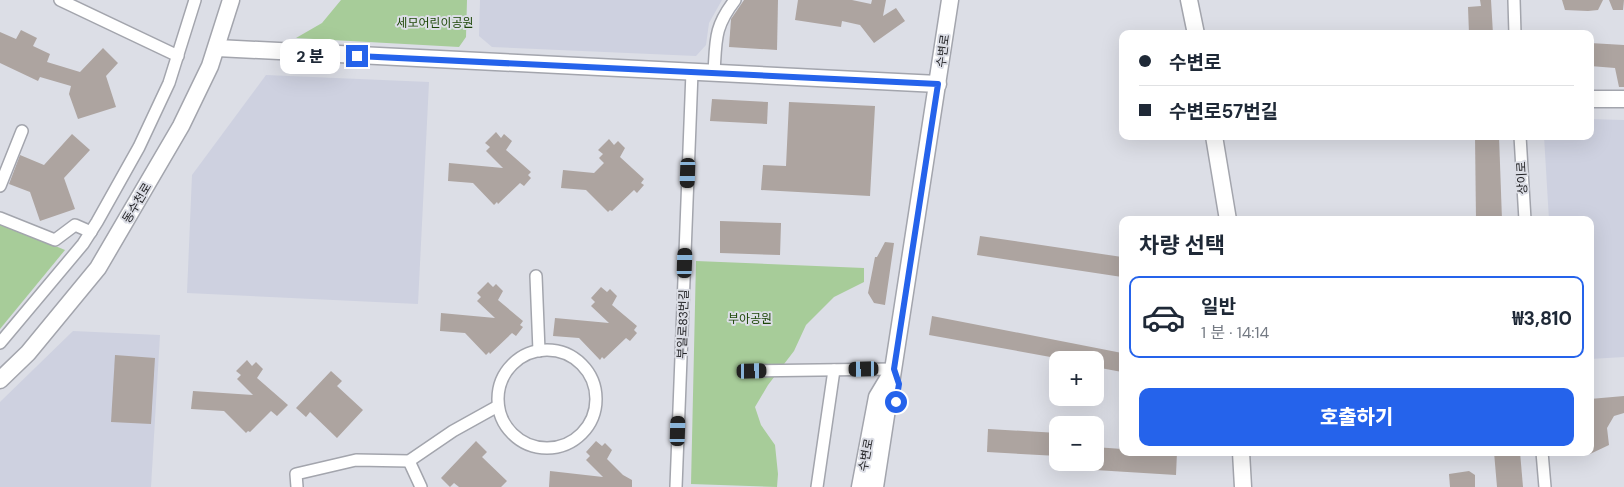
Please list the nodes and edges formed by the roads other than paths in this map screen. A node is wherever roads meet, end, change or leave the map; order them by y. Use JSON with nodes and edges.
{"nodes":[{"id":1,"x":60,"y":0,"type":"edge"},
{"id":2,"x":195,"y":0,"type":"edge"},
{"id":3,"x":231,"y":0,"type":"edge"},
{"id":4,"x":735,"y":0,"type":"edge"},
{"id":5,"x":950,"y":0,"type":"edge"},
{"id":6,"x":1190,"y":0,"type":"edge"},
{"id":7,"x":1514,"y":0,"type":"edge"},
{"id":8,"x":1195,"y":30,"type":"edge"},
{"id":9,"x":1515,"y":30,"type":"edge"},
{"id":10,"x":217,"y":48,"type":"junction"},
{"id":11,"x":178,"y":56,"type":"junction"},
{"id":12,"x":692,"y":72,"type":"junction"},
{"id":13,"x":714,"y":73,"type":"junction"},
{"id":14,"x":938,"y":84,"type":"junction"},
{"id":15,"x":1594,"y":99,"type":"edge"},
{"id":16,"x":1624,"y":99,"type":"edge"},
{"id":17,"x":22,"y":131,"type":"dead end"},
{"id":18,"x":1215,"y":140,"type":"edge"},
{"id":19,"x":1520,"y":140,"type":"edge"},
{"id":20,"x":0,"y":186,"type":"edge"},
{"id":21,"x":1227,"y":216,"type":"edge"},
{"id":22,"x":1525,"y":216,"type":"edge"},
{"id":23,"x":0,"y":218,"type":"edge"},
{"id":24,"x":91,"y":232,"type":"junction"},
{"id":25,"x":536,"y":276,"type":"dead end"},
{"id":26,"x":0,"y":342,"type":"edge"},
{"id":27,"x":539,"y":350,"type":"junction"},
{"id":28,"x":894,"y":369,"type":"junction"},
{"id":29,"x":834,"y":370,"type":"junction"},
{"id":30,"x":752,"y":371,"type":"dead end"},
{"id":31,"x":0,"y":380,"type":"edge"},
{"id":32,"x":498,"y":406,"type":"junction"},
{"id":33,"x":1241,"y":456,"type":"edge"},
{"id":34,"x":1542,"y":456,"type":"edge"},
{"id":35,"x":409,"y":461,"type":"junction"},
{"id":36,"x":297,"y":487,"type":"edge"},
{"id":37,"x":421,"y":487,"type":"edge"},
{"id":38,"x":676,"y":487,"type":"edge"},
{"id":39,"x":817,"y":487,"type":"edge"},
{"id":40,"x":860,"y":487,"type":"edge"},
{"id":41,"x":875,"y":487,"type":"edge"},
{"id":42,"x":882,"y":487,"type":"edge"},
{"id":43,"x":1243,"y":487,"type":"edge"},
{"id":44,"x":1545,"y":487,"type":"edge"}],
"edges":[{"from":1,"to":11,"type":"street"},
{"from":2,"to":11,"type":"street"},
{"from":3,"to":10,"type":"street","name":"동수천로"},
{"from":4,"to":13,"type":"street"},
{"from":5,"to":14,"type":"street","name":"수변로"},
{"from":6,"to":8,"type":"street"},
{"from":7,"to":9,"type":"street"},
{"from":10,"to":12,"type":"street"},
{"from":10,"to":31,"type":"street","name":"동수천로"},
{"from":11,"to":24,"type":"street"},
{"from":12,"to":13,"type":"street"},
{"from":12,"to":38,"type":"street","name":"부일로83번길"},
{"from":13,"to":14,"type":"street"},
{"from":14,"to":28,"type":"street","name":"수변로"},
{"from":15,"to":16,"type":"street"},
{"from":17,"to":20,"type":"street"},
{"from":18,"to":21,"type":"street"},
{"from":19,"to":22,"type":"street","name":"상이로"},
{"from":23,"to":24,"type":"street"},
{"from":24,"to":26,"type":"street"},
{"from":25,"to":27,"type":"street"},
{"from":27,"to":32,"type":"street"},
{"from":27,"to":32,"type":"street"},
{"from":28,"to":29,"type":"street"},
{"from":28,"to":40,"type":"street","name":"수변로"},
{"from":28,"to":41,"type":"street","name":"수변로"},
{"from":28,"to":42,"type":"street","name":"수변로"},
{"from":29,"to":30,"type":"street"},
{"from":29,"to":39,"type":"street"},
{"from":32,"to":35,"type":"street"},
{"from":33,"to":43,"type":"street"},
{"from":34,"to":44,"type":"street"},
{"from":35,"to":36,"type":"street"},
{"from":35,"to":37,"type":"street"}]}
